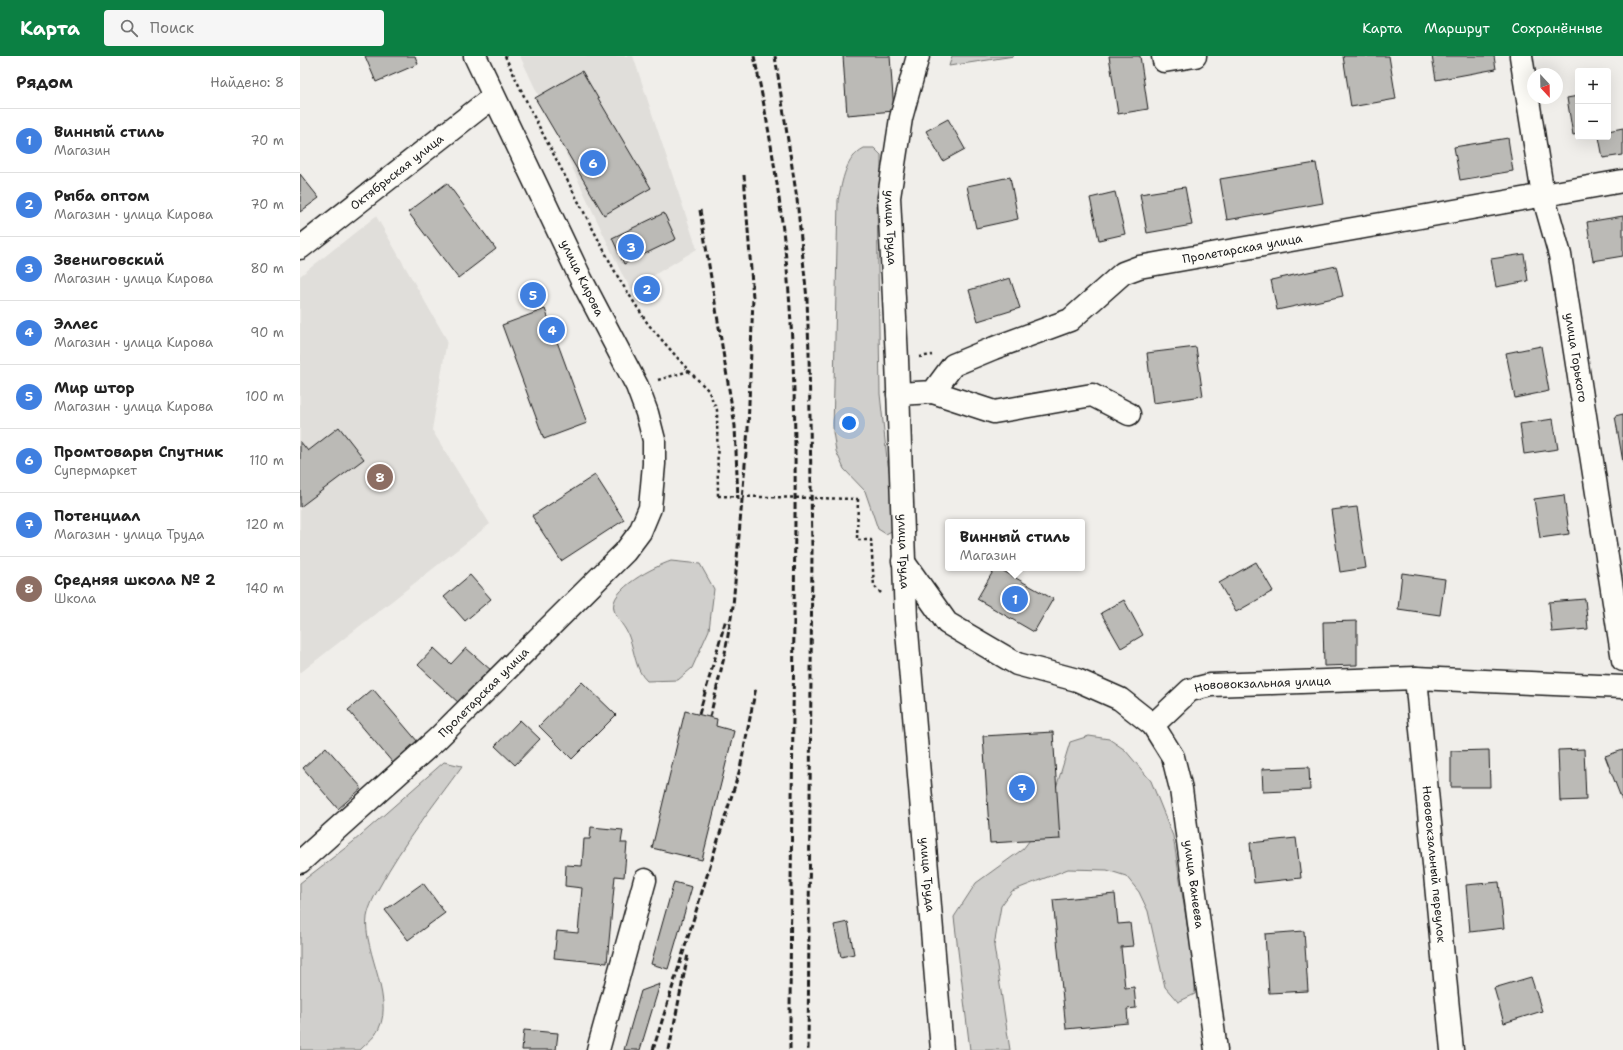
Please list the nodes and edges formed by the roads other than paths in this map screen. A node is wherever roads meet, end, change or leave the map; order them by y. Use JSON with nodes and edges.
{"nodes":[{"id":1,"x":475,"y":56,"type":"edge"},
{"id":2,"x":918,"y":56,"type":"edge"},
{"id":3,"x":1163,"y":56,"type":"edge"},
{"id":4,"x":1195,"y":56,"type":"edge"},
{"id":5,"x":1521,"y":56,"type":"edge"},
{"id":6,"x":493,"y":97,"type":"junction"},
{"id":7,"x":1623,"y":181,"type":"edge"},
{"id":8,"x":1543,"y":194,"type":"junction"},
{"id":9,"x":300,"y":248,"type":"edge"},
{"id":10,"x":933,"y":392,"type":"junction"},
{"id":11,"x":898,"y":394,"type":"junction"},
{"id":12,"x":1129,"y":414,"type":"dead end"},
{"id":13,"x":650,"y":508,"type":"joint"},
{"id":14,"x":903,"y":561,"type":"junction"},
{"id":15,"x":1623,"y":660,"type":"edge"},
{"id":16,"x":1416,"y":678,"type":"junction"},
{"id":17,"x":1623,"y":687,"type":"edge"},
{"id":18,"x":1153,"y":725,"type":"junction"},
{"id":19,"x":300,"y":862,"type":"edge"},
{"id":20,"x":645,"y":880,"type":"dead end"},
{"id":21,"x":598,"y":1050,"type":"edge"},
{"id":22,"x":942,"y":1050,"type":"edge"},
{"id":23,"x":1216,"y":1050,"type":"edge"},
{"id":24,"x":1452,"y":1050,"type":"edge"}],
"edges":[{"from":1,"to":6,"type":"street","name":"улица Кирова"},
{"from":2,"to":11,"type":"street","name":"улица Труда"},
{"from":3,"to":4,"type":"street"},
{"from":5,"to":8,"type":"street","name":"улица Горького"},
{"from":6,"to":9,"type":"street","name":"Октябрьская улица"},
{"from":6,"to":13,"type":"street","name":"улица Кирова"},
{"from":7,"to":8,"type":"street","name":"Пролетарская улица"},
{"from":8,"to":10,"type":"street","name":"Пролетарская улица"},
{"from":8,"to":15,"type":"street","name":"улица Горького"},
{"from":10,"to":11,"type":"street"},
{"from":10,"to":12,"type":"street"},
{"from":11,"to":14,"type":"street","name":"улица Труда"},
{"from":13,"to":19,"type":"street","name":"Пролетарская улица"},
{"from":14,"to":18,"type":"street"},
{"from":14,"to":22,"type":"street","name":"улица Труда"},
{"from":16,"to":17,"type":"street","name":"Нововокзальная улица"},
{"from":16,"to":18,"type":"street","name":"Нововокзальная улица"},
{"from":16,"to":24,"type":"street","name":"Нововокзальный переулок"},
{"from":18,"to":23,"type":"street","name":"улица Ванеева"},
{"from":20,"to":21,"type":"street"}]}
